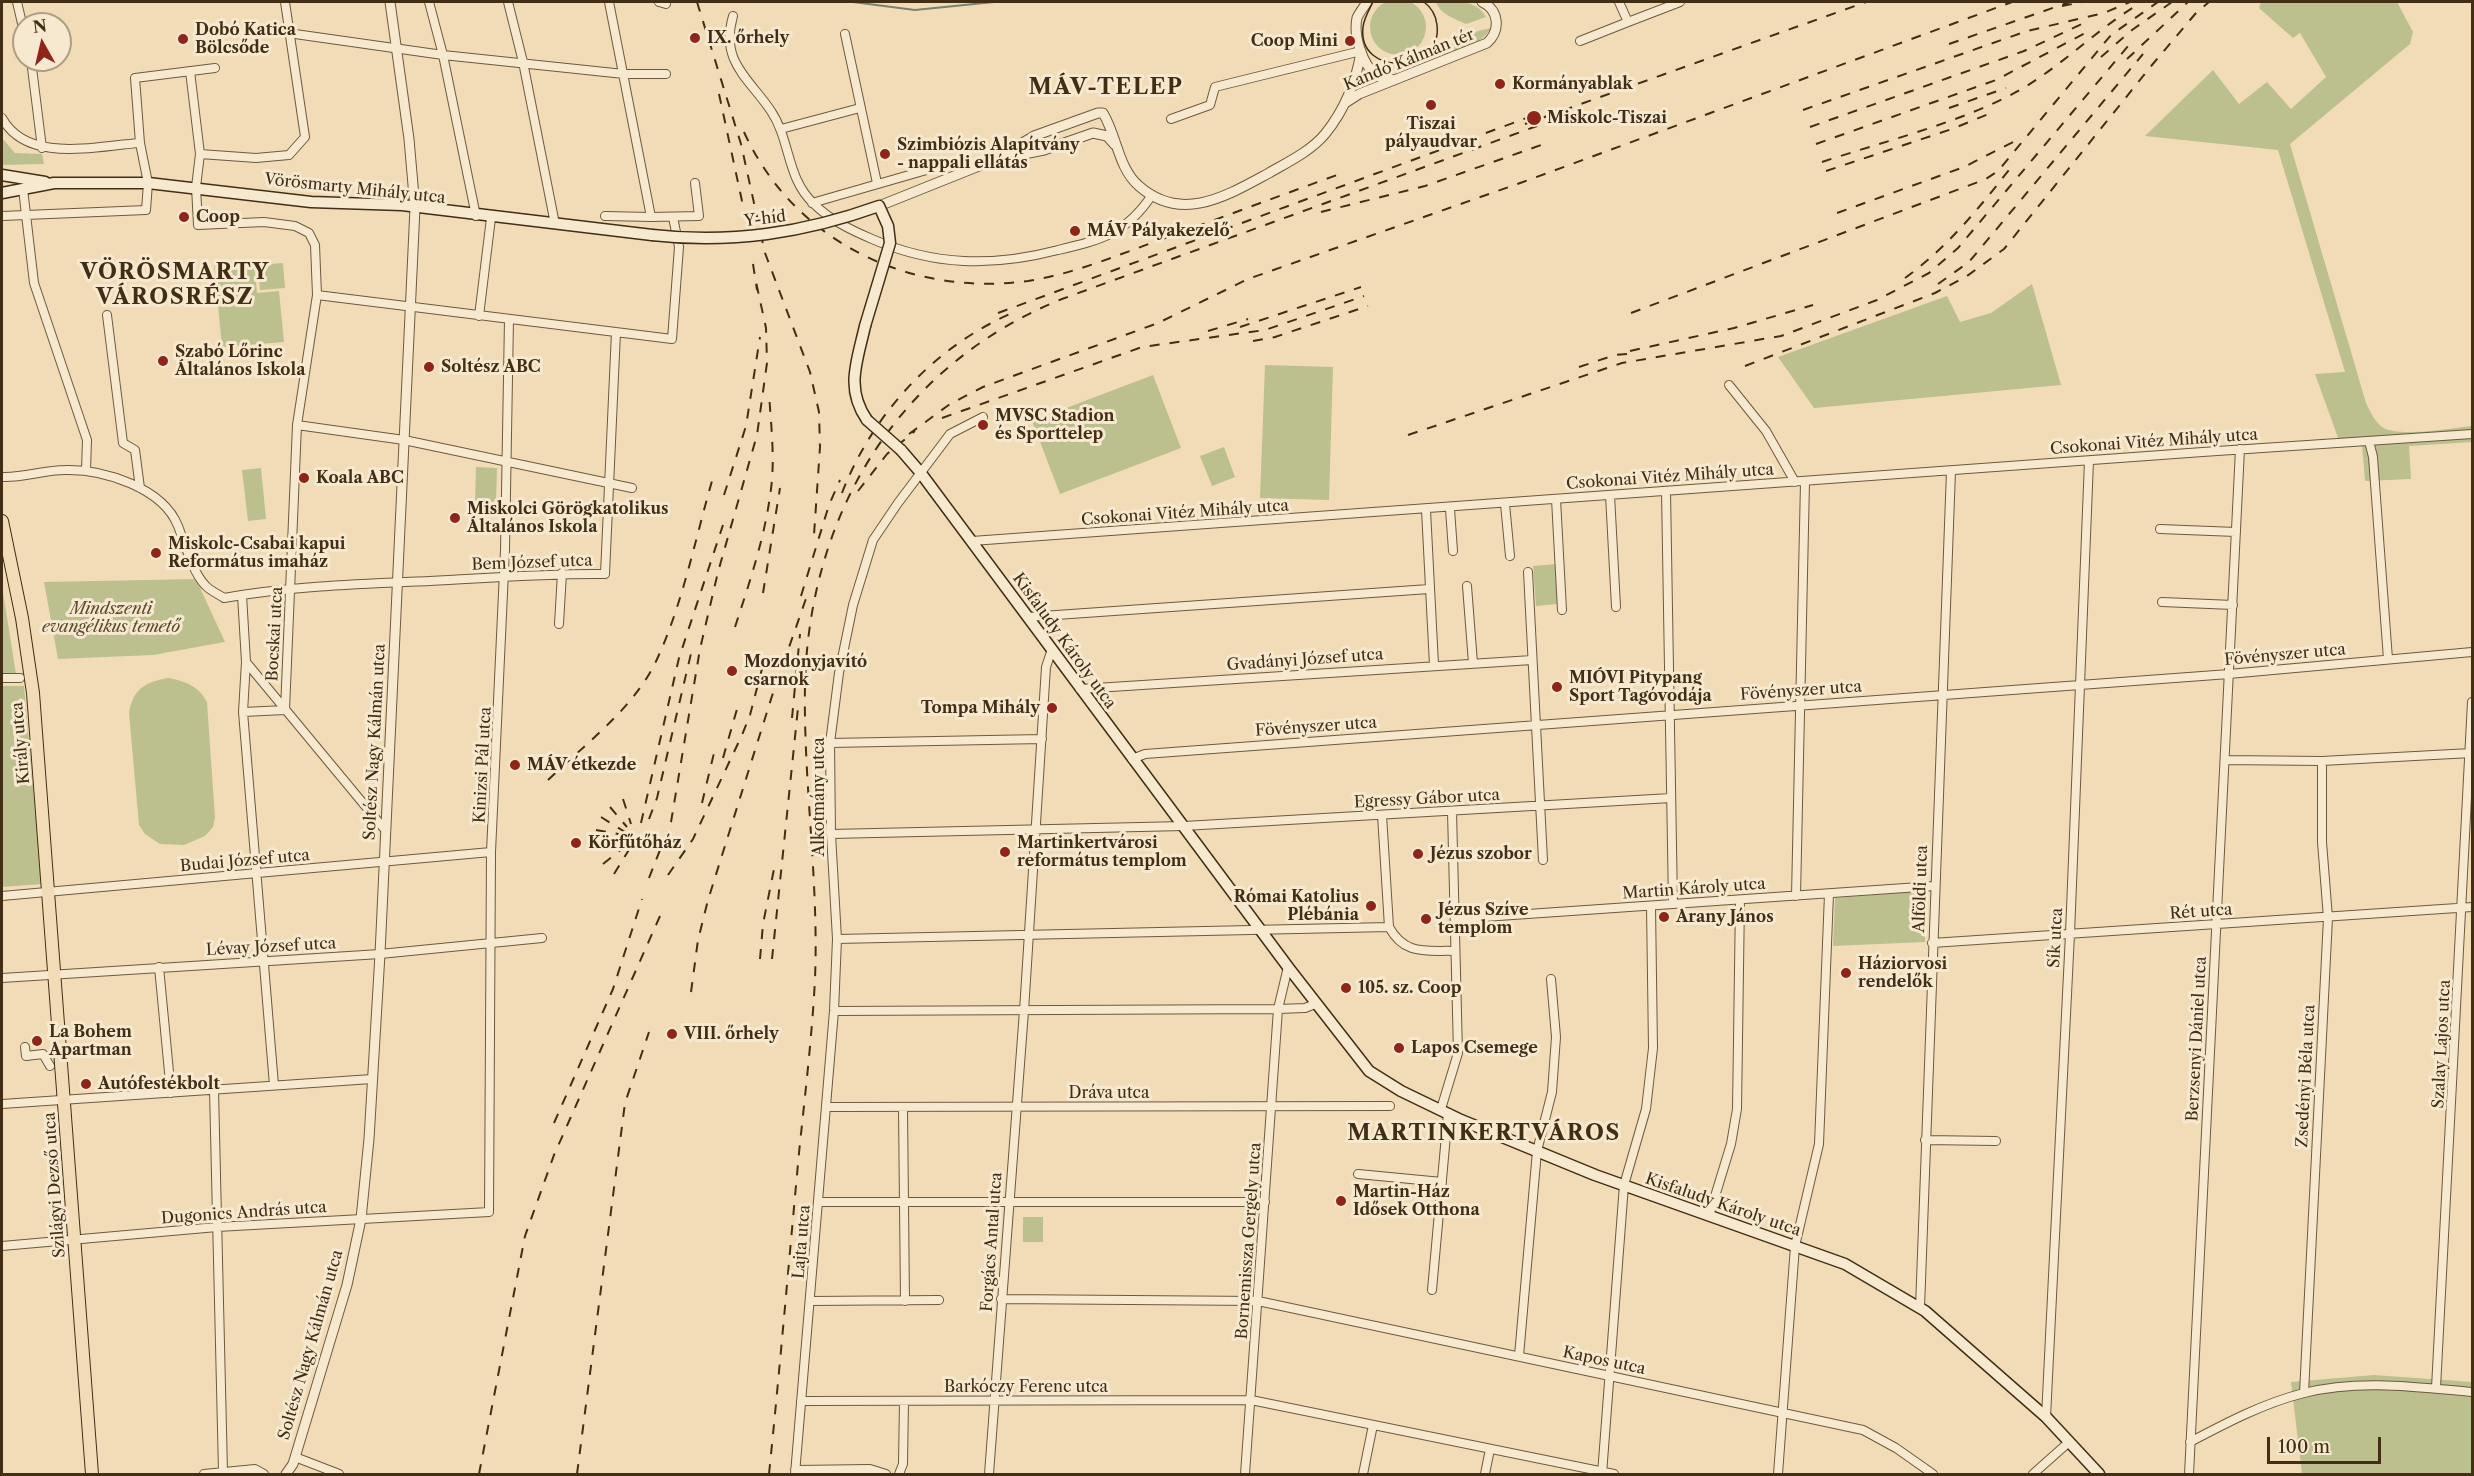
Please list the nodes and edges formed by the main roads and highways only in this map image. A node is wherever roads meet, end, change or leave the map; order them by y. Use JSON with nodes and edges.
{"nodes":[{"id":1,"x":2,"y":175,"type":"edge"},
{"id":2,"x":54,"y":183,"type":"junction"},
{"id":3,"x":2,"y":193,"type":"edge"},
{"id":4,"x":652,"y":235,"type":"joint"},
{"id":5,"x":865,"y":326,"type":"joint"},
{"id":6,"x":2,"y":521,"type":"edge"},
{"id":7,"x":50,"y":892,"type":"joint"},
{"id":8,"x":92,"y":1474,"type":"edge"},
{"id":9,"x":2099,"y":1474,"type":"edge"}],
"edges":[{"from":1,"to":2,"type":"main road","name":"Vörösmarty Mihály utca"},
{"from":2,"to":3,"type":"main road","name":"Vörösmarty Mihály utca"},
{"from":2,"to":4,"type":"main road","name":"Vörösmarty Mihály utca"},
{"from":4,"to":5,"type":"main road","name":"Y-híd","bridge":true},
{"from":5,"to":9,"type":"main road","name":"Kisfaludy Károly utca","bridge":true},
{"from":6,"to":7,"type":"main road","name":"Király utca"},
{"from":7,"to":8,"type":"main road","name":"Szilágyi Dezső utca"}]}
